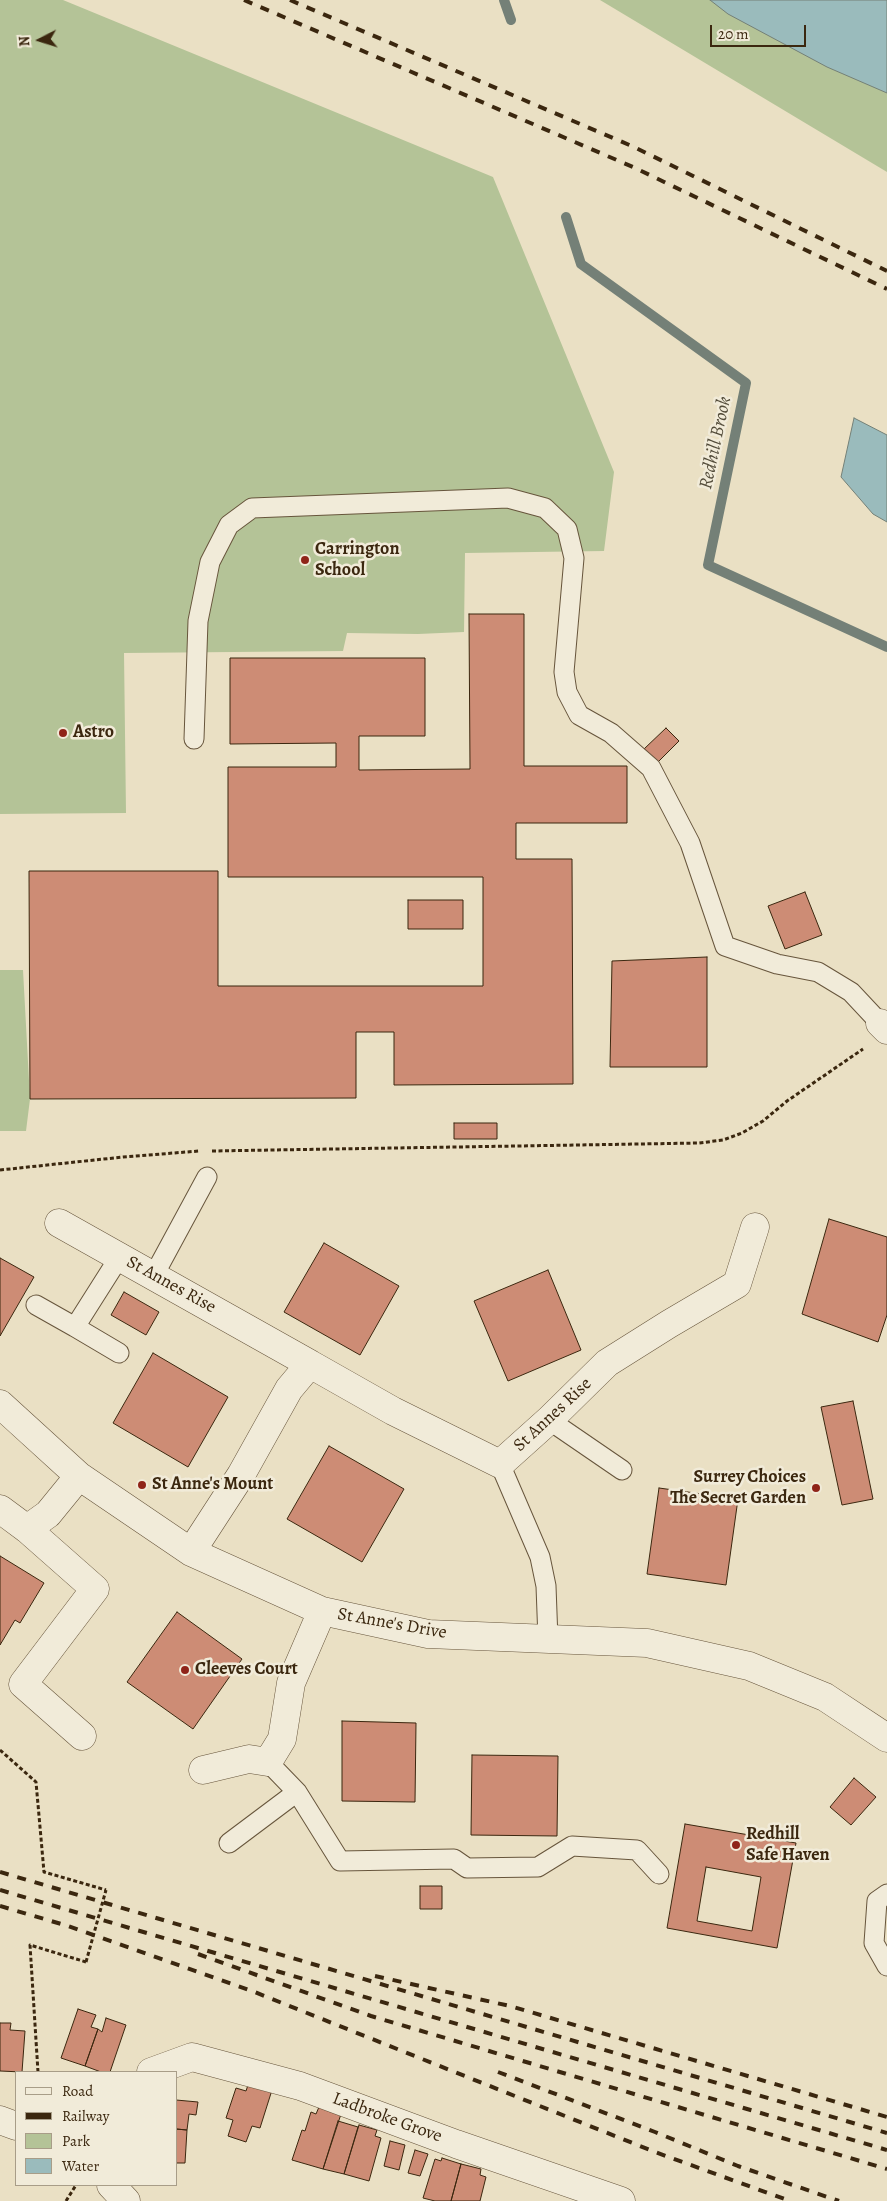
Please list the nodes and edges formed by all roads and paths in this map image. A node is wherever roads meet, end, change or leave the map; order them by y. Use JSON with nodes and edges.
{"nodes":[{"id":1,"x":194,"y":739,"type":"dead end"},
{"id":2,"x":884,"y":1026,"type":"edge"},
{"id":3,"x":864,"y":1048,"type":"dead end"},
{"id":4,"x":0,"y":1170,"type":"edge"},
{"id":5,"x":208,"y":1177,"type":"dead end"},
{"id":6,"x":59,"y":1223,"type":"dead end"},
{"id":7,"x":755,"y":1227,"type":"dead end"},
{"id":8,"x":120,"y":1256,"type":"junction"},
{"id":9,"x":154,"y":1275,"type":"junction"},
{"id":10,"x":36,"y":1305,"type":"dead end"},
{"id":11,"x":75,"y":1328,"type":"junction"},
{"id":12,"x":119,"y":1354,"type":"dead end"},
{"id":13,"x":310,"y":1364,"type":"junction"},
{"id":14,"x":0,"y":1404,"type":"edge"},
{"id":15,"x":550,"y":1420,"type":"junction"},
{"id":16,"x":500,"y":1464,"type":"junction"},
{"id":17,"x":622,"y":1470,"type":"dead end"},
{"id":18,"x":79,"y":1476,"type":"junction"},
{"id":19,"x":0,"y":1509,"type":"edge"},
{"id":20,"x":27,"y":1529,"type":"junction"},
{"id":21,"x":191,"y":1552,"type":"junction"},
{"id":22,"x":322,"y":1611,"type":"junction"},
{"id":23,"x":548,"y":1640,"type":"junction"},
{"id":24,"x":82,"y":1736,"type":"dead end"},
{"id":25,"x":887,"y":1738,"type":"edge"},
{"id":26,"x":0,"y":1750,"type":"edge"},
{"id":27,"x":268,"y":1762,"type":"junction"},
{"id":28,"x":202,"y":1770,"type":"dead end"},
{"id":29,"x":298,"y":1792,"type":"junction"},
{"id":30,"x":230,"y":1842,"type":"dead end"},
{"id":31,"x":659,"y":1874,"type":"dead end"},
{"id":32,"x":887,"y":1894,"type":"edge"},
{"id":33,"x":887,"y":1966,"type":"edge"},
{"id":34,"x":38,"y":2071,"type":"edge"},
{"id":35,"x":153,"y":2071,"type":"edge"},
{"id":36,"x":0,"y":2120,"type":"edge"},
{"id":37,"x":15,"y":2126,"type":"edge"},
{"id":38,"x":75,"y":2186,"type":"edge"},
{"id":39,"x":112,"y":2186,"type":"edge"},
{"id":40,"x":66,"y":2201,"type":"edge"},
{"id":41,"x":126,"y":2201,"type":"edge"},
{"id":42,"x":620,"y":2201,"type":"edge"}],
"edges":[{"from":1,"to":2,"type":"lane"},
{"from":3,"to":4,"type":"path"},
{"from":5,"to":9,"type":"lane"},
{"from":6,"to":8,"type":"street","name":"St Annes Rise"},
{"from":7,"to":15,"type":"street","name":"St Annes Rise"},
{"from":8,"to":9,"type":"street","name":"St Annes Rise"},
{"from":8,"to":11,"type":"lane"},
{"from":9,"to":13,"type":"street","name":"St Annes Rise"},
{"from":10,"to":11,"type":"lane"},
{"from":11,"to":12,"type":"lane"},
{"from":13,"to":16,"type":"street","name":"St Annes Rise"},
{"from":13,"to":21,"type":"street"},
{"from":14,"to":18,"type":"street","name":"St Anne's Drive"},
{"from":15,"to":16,"type":"street","name":"St Annes Rise"},
{"from":15,"to":17,"type":"lane"},
{"from":16,"to":23,"type":"lane"},
{"from":18,"to":20,"type":"street"},
{"from":18,"to":21,"type":"street","name":"St Anne's Drive"},
{"from":19,"to":20,"type":"street"},
{"from":20,"to":24,"type":"street"},
{"from":21,"to":22,"type":"street","name":"St Anne's Drive"},
{"from":22,"to":23,"type":"street","name":"St Anne's Drive"},
{"from":22,"to":27,"type":"street"},
{"from":23,"to":25,"type":"street","name":"St Anne's Drive"},
{"from":26,"to":34,"type":"path","bridge":true},
{"from":27,"to":28,"type":"street"},
{"from":27,"to":29,"type":"lane"},
{"from":29,"to":30,"type":"lane"},
{"from":29,"to":31,"type":"lane"},
{"from":32,"to":33,"type":"lane"},
{"from":35,"to":42,"type":"street","name":"Ladbroke Grove"},
{"from":36,"to":37,"type":"street"},
{"from":38,"to":40,"type":"path"},
{"from":39,"to":41,"type":"street"}]}
